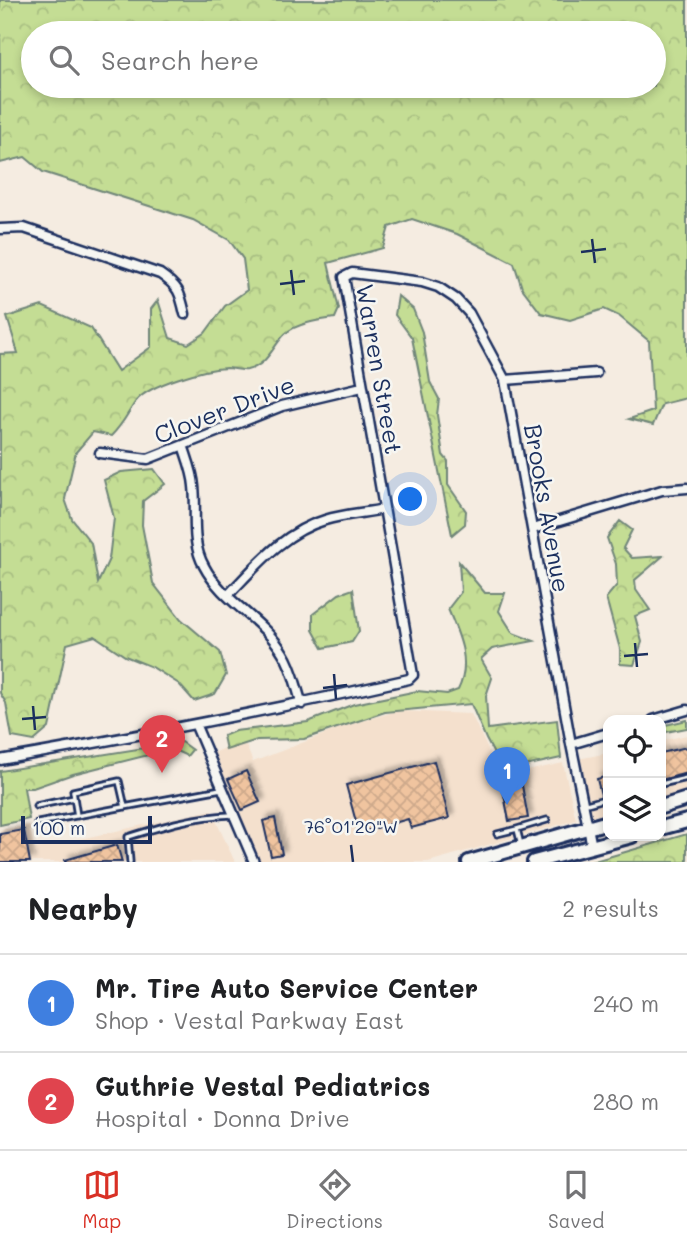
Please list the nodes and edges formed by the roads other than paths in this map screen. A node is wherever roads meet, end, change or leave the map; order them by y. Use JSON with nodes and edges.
{"nodes":[{"id":1,"x":0,"y":229,"type":"edge"},
{"id":2,"x":349,"y":273,"type":"joint"},
{"id":3,"x":185,"y":314,"type":"dead end"},
{"id":4,"x":596,"y":373,"type":"dead end"},
{"id":5,"x":505,"y":380,"type":"junction"},
{"id":6,"x":362,"y":387,"type":"junction"},
{"id":7,"x":183,"y":444,"type":"junction"},
{"id":8,"x":100,"y":453,"type":"dead end"},
{"id":9,"x":687,"y":488,"type":"edge"},
{"id":10,"x":384,"y":509,"type":"junction"},
{"id":11,"x":533,"y":529,"type":"junction"},
{"id":12,"x":228,"y":595,"type":"junction"},
{"id":13,"x":302,"y":704,"type":"junction"},
{"id":14,"x":687,"y":710,"type":"edge"},
{"id":15,"x":666,"y":716,"type":"edge"},
{"id":16,"x":196,"y":726,"type":"junction"},
{"id":17,"x":603,"y":734,"type":"edge"},
{"id":18,"x":570,"y":744,"type":"junction"},
{"id":19,"x":0,"y":760,"type":"edge"},
{"id":20,"x":687,"y":778,"type":"edge"},
{"id":21,"x":666,"y":784,"type":"edge"},
{"id":22,"x":223,"y":789,"type":"junction"},
{"id":23,"x":74,"y":798,"type":"junction"},
{"id":24,"x":603,"y":799,"type":"edge"},
{"id":25,"x":687,"y":799,"type":"edge"},
{"id":26,"x":583,"y":805,"type":"junction"},
{"id":27,"x":666,"y":805,"type":"edge"},
{"id":28,"x":36,"y":806,"type":"dead end"},
{"id":29,"x":125,"y":807,"type":"junction"},
{"id":30,"x":234,"y":815,"type":"junction"},
{"id":31,"x":78,"y":816,"type":"junction"},
{"id":32,"x":547,"y":820,"type":"dead end"},
{"id":33,"x":687,"y":821,"type":"edge"},
{"id":34,"x":38,"y":824,"type":"dead end"},
{"id":35,"x":603,"y":824,"type":"edge"},
{"id":36,"x":666,"y":827,"type":"edge"},
{"id":37,"x":588,"y":828,"type":"junction"},
{"id":38,"x":517,"y":829,"type":"junction"},
{"id":39,"x":498,"y":834,"type":"dead end"},
{"id":40,"x":614,"y":841,"type":"edge"},
{"id":41,"x":521,"y":847,"type":"junction"},
{"id":42,"x":592,"y":847,"type":"junction"},
{"id":43,"x":130,"y":862,"type":"edge"},
{"id":44,"x":254,"y":862,"type":"edge"},
{"id":45,"x":469,"y":862,"type":"edge"},
{"id":46,"x":534,"y":862,"type":"edge"}],
"edges":[{"from":1,"to":3,"type":"street"},
{"from":2,"to":5,"type":"street","name":"Brooks Avenue"},
{"from":2,"to":6,"type":"street","name":"Warren Street"},
{"from":4,"to":5,"type":"street"},
{"from":5,"to":11,"type":"street","name":"Brooks Avenue"},
{"from":6,"to":7,"type":"street","name":"Clover Drive"},
{"from":6,"to":10,"type":"street","name":"Warren Street"},
{"from":7,"to":8,"type":"street","name":"Clover Drive"},
{"from":7,"to":12,"type":"street"},
{"from":9,"to":11,"type":"street"},
{"from":10,"to":12,"type":"street"},
{"from":10,"to":13,"type":"street","name":"Warren Street"},
{"from":11,"to":18,"type":"street","name":"Brooks Avenue"},
{"from":12,"to":13,"type":"street"},
{"from":13,"to":16,"type":"street"},
{"from":14,"to":15,"type":"street"},
{"from":16,"to":19,"type":"street"},
{"from":16,"to":22,"type":"street"},
{"from":17,"to":18,"type":"street"},
{"from":18,"to":26,"type":"street","name":"Brooks Avenue"},
{"from":20,"to":21,"type":"lane"},
{"from":22,"to":29,"type":"lane"},
{"from":22,"to":30,"type":"street"},
{"from":23,"to":28,"type":"lane"},
{"from":23,"to":29,"type":"lane"},
{"from":23,"to":31,"type":"lane"},
{"from":24,"to":26,"type":"lane"},
{"from":25,"to":27,"type":"main road"},
{"from":26,"to":37,"type":"street","name":"Brooks Avenue"},
{"from":29,"to":31,"type":"lane"},
{"from":30,"to":43,"type":"lane"},
{"from":30,"to":44,"type":"street"},
{"from":31,"to":34,"type":"lane"},
{"from":32,"to":38,"type":"lane"},
{"from":33,"to":36,"type":"main road"},
{"from":35,"to":37,"type":"main road"},
{"from":37,"to":41,"type":"main road"},
{"from":37,"to":42,"type":"street","name":"Brooks Avenue"},
{"from":38,"to":39,"type":"lane"},
{"from":38,"to":41,"type":"lane"},
{"from":40,"to":42,"type":"main road"},
{"from":41,"to":45,"type":"main road"},
{"from":42,"to":46,"type":"main road"}]}
